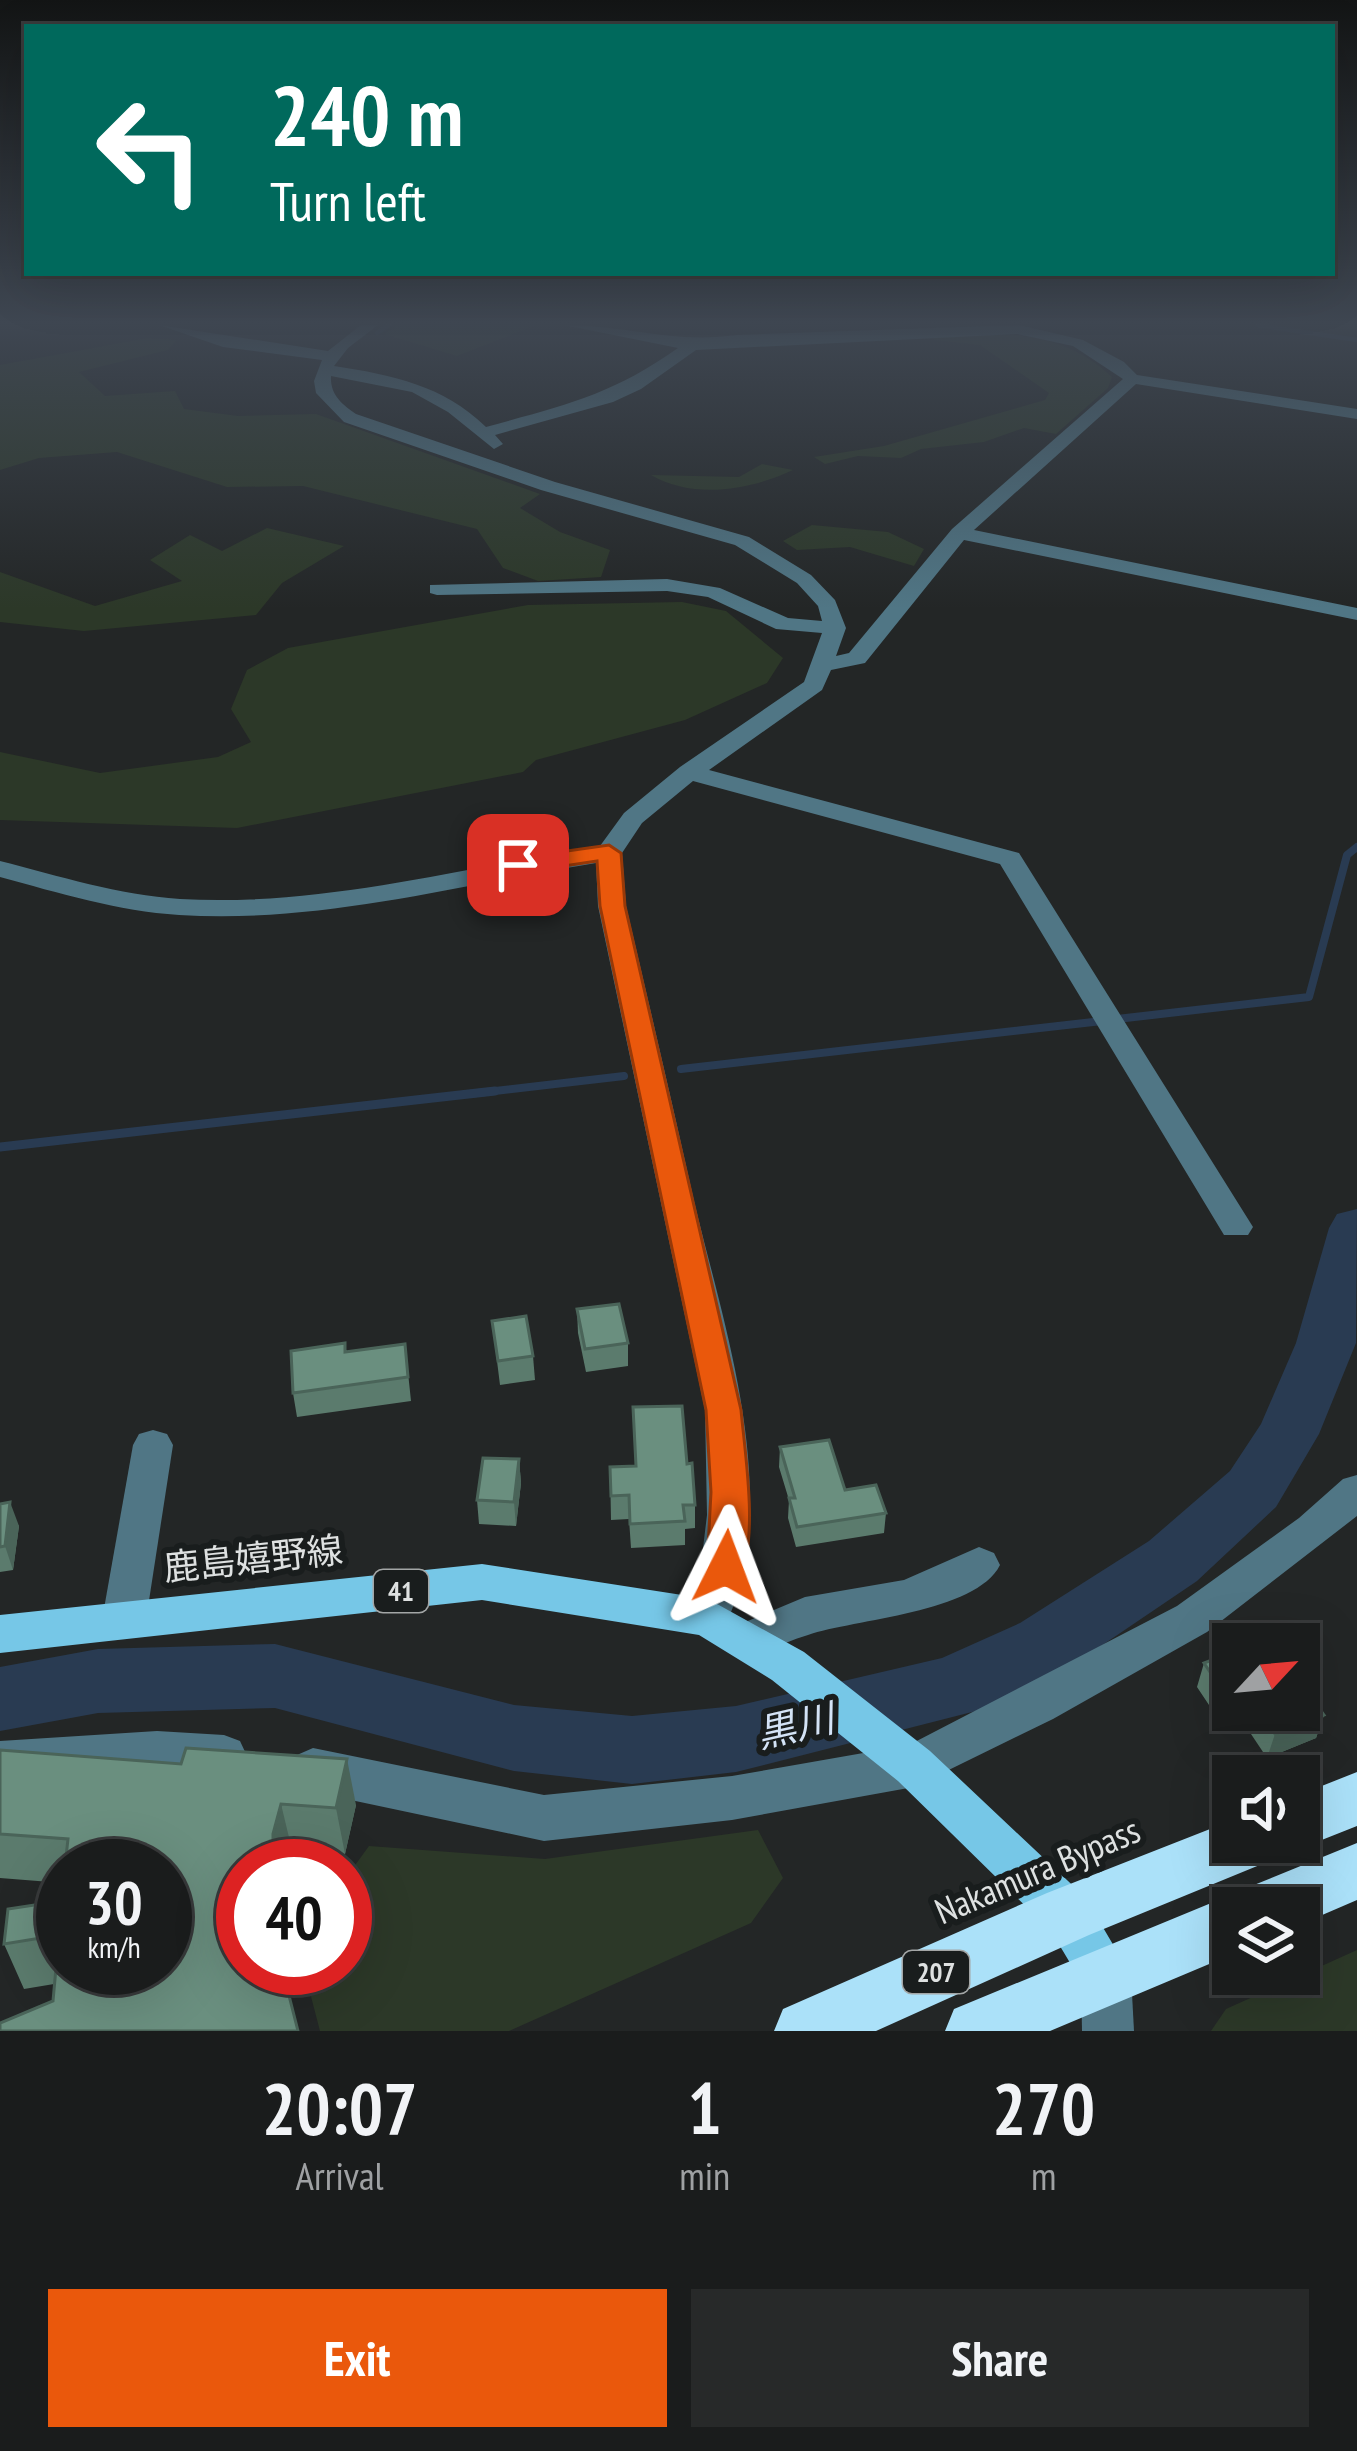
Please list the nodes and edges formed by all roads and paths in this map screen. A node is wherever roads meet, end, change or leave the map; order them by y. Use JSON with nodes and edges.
{"nodes":[{"id":1,"x":355,"y":420,"type":"edge"},
{"id":2,"x":469,"y":420,"type":"edge"},
{"id":3,"x":530,"y":420,"type":"edge"},
{"id":4,"x":1087,"y":420,"type":"edge"},
{"id":5,"x":484,"y":433,"type":"junction"},
{"id":6,"x":527,"y":479,"type":"junction"},
{"id":7,"x":959,"y":533,"type":"junction"},
{"id":8,"x":437,"y":590,"type":"dead end"},
{"id":9,"x":1357,"y":614,"type":"edge"},
{"id":10,"x":836,"y":628,"type":"junction"},
{"id":11,"x":825,"y":665,"type":"junction"},
{"id":12,"x":688,"y":772,"type":"junction"},
{"id":13,"x":609,"y":853,"type":"junction"},
{"id":14,"x":0,"y":869,"type":"edge"},
{"id":15,"x":1236,"y":1227,"type":"dead end"},
{"id":16,"x":153,"y":1445,"type":"dead end"},
{"id":17,"x":1357,"y":1491,"type":"edge"},
{"id":18,"x":979,"y":1565,"type":"dead end"},
{"id":19,"x":708,"y":1618,"type":"junction"},
{"id":20,"x":124,"y":1620,"type":"junction"},
{"id":21,"x":0,"y":1634,"type":"edge"},
{"id":22,"x":746,"y":1641,"type":"junction"},
{"id":23,"x":903,"y":1756,"type":"junction"},
{"id":24,"x":0,"y":1762,"type":"edge"},
{"id":25,"x":1357,"y":1799,"type":"edge"},
{"id":26,"x":1320,"y":1814,"type":"edge"},
{"id":27,"x":1212,"y":1856,"type":"edge"},
{"id":28,"x":1357,"y":1871,"type":"edge"},
{"id":29,"x":1319,"y":1887,"type":"edge"},
{"id":30,"x":1068,"y":1914,"type":"junction"},
{"id":31,"x":1212,"y":1937,"type":"edge"},
{"id":32,"x":1107,"y":2003,"type":"edge"},
{"id":33,"x":805,"y":2031,"type":"edge"},
{"id":34,"x":976,"y":2031,"type":"edge"}],
"edges":[{"from":1,"to":6,"type":"street"},
{"from":2,"to":5,"type":"street"},
{"from":3,"to":5,"type":"street"},
{"from":4,"to":7,"type":"street"},
{"from":5,"to":6,"type":"street"},
{"from":6,"to":10,"type":"street"},
{"from":7,"to":9,"type":"street"},
{"from":7,"to":11,"type":"street"},
{"from":8,"to":10,"type":"street"},
{"from":10,"to":11,"type":"street"},
{"from":11,"to":12,"type":"street"},
{"from":12,"to":13,"type":"street"},
{"from":12,"to":15,"type":"street"},
{"from":13,"to":14,"type":"street"},
{"from":13,"to":19,"type":"street"},
{"from":16,"to":20,"type":"street"},
{"from":17,"to":23,"type":"street"},
{"from":18,"to":22,"type":"street"},
{"from":19,"to":20,"type":"main road","name":"鹿島嬉野線","number":"41"},
{"from":19,"to":22,"type":"main road","name":"鹿島嬉野線","number":"41"},
{"from":20,"to":21,"type":"main road","name":"鹿島嬉野線","number":"41"},
{"from":22,"to":23,"type":"main road","name":"鹿島嬉野線","number":"41"},
{"from":23,"to":24,"type":"street"},
{"from":23,"to":30,"type":"main road","number":"41"},
{"from":25,"to":26,"type":"highway"},
{"from":27,"to":30,"type":"highway","name":"Nakamura Bypass","number":"207"},
{"from":28,"to":29,"type":"highway"},
{"from":30,"to":32,"type":"main road","number":"41"},
{"from":30,"to":33,"type":"highway","name":"Nakamura Bypass","number":"207"},
{"from":31,"to":32,"type":"highway","number":"207"},
{"from":32,"to":34,"type":"highway","number":"207"}]}
